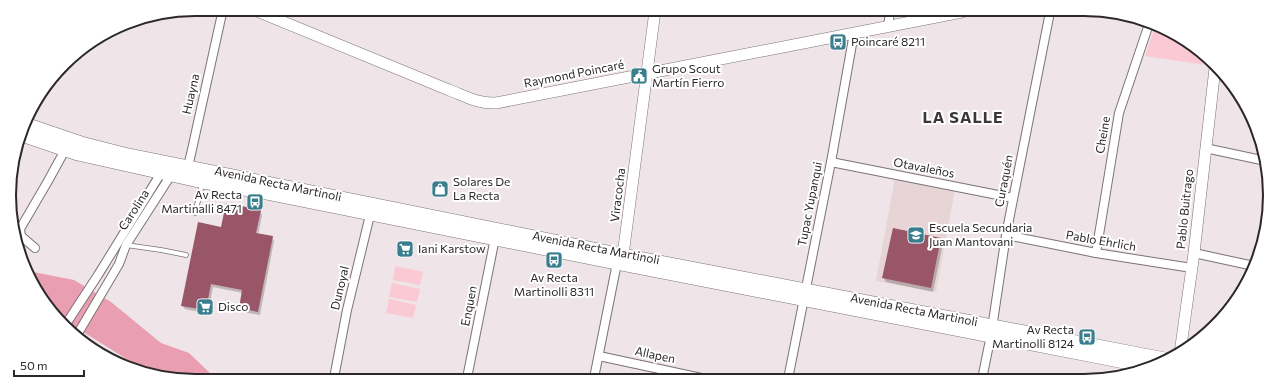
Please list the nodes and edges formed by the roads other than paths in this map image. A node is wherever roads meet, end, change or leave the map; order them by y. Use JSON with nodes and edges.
{"nodes":[{"id":1,"x":221,"y":16,"type":"edge"},
{"id":2,"x":269,"y":16,"type":"edge"},
{"id":3,"x":654,"y":16,"type":"edge"},
{"id":4,"x":889,"y":16,"type":"edge"},
{"id":5,"x":934,"y":16,"type":"edge"},
{"id":6,"x":1049,"y":16,"type":"edge"},
{"id":7,"x":888,"y":27,"type":"junction"},
{"id":8,"x":1148,"y":28,"type":"edge"},
{"id":9,"x":854,"y":33,"type":"junction"},
{"id":10,"x":1214,"y":72,"type":"edge"},
{"id":11,"x":647,"y":73,"type":"junction"},
{"id":12,"x":30,"y":126,"type":"edge"},
{"id":13,"x":25,"y":136,"type":"edge"},
{"id":14,"x":1204,"y":148,"type":"junction"},
{"id":15,"x":65,"y":150,"type":"junction"},
{"id":16,"x":1260,"y":160,"type":"edge"},
{"id":17,"x":831,"y":162,"type":"junction"},
{"id":18,"x":174,"y":170,"type":"junction"},
{"id":19,"x":203,"y":182,"type":"junction"},
{"id":20,"x":1013,"y":198,"type":"junction"},
{"id":21,"x":371,"y":209,"type":"junction"},
{"id":22,"x":195,"y":213,"type":"dead end"},
{"id":23,"x":1006,"y":235,"type":"junction"},
{"id":24,"x":495,"y":238,"type":"junction"},
{"id":25,"x":123,"y":243,"type":"junction"},
{"id":26,"x":35,"y":248,"type":"dead end"},
{"id":27,"x":1096,"y":253,"type":"junction"},
{"id":28,"x":1194,"y":253,"type":"junction"},
{"id":29,"x":186,"y":255,"type":"dead end"},
{"id":30,"x":620,"y":259,"type":"junction"},
{"id":31,"x":1249,"y":265,"type":"edge"},
{"id":32,"x":1192,"y":268,"type":"junction"},
{"id":33,"x":805,"y":294,"type":"junction"},
{"id":34,"x":68,"y":322,"type":"edge"},
{"id":35,"x":991,"y":330,"type":"junction"},
{"id":36,"x":79,"y":332,"type":"edge"},
{"id":37,"x":1181,"y":345,"type":"edge"},
{"id":38,"x":599,"y":356,"type":"junction"},
{"id":39,"x":1158,"y":358,"type":"edge"},
{"id":40,"x":1142,"y":365,"type":"edge"},
{"id":41,"x":335,"y":374,"type":"edge"},
{"id":42,"x":468,"y":374,"type":"edge"},
{"id":43,"x":595,"y":374,"type":"edge"},
{"id":44,"x":679,"y":374,"type":"edge"},
{"id":45,"x":789,"y":374,"type":"edge"},
{"id":46,"x":983,"y":374,"type":"edge"}],
"edges":[{"from":1,"to":18,"type":"street","name":"Huayna"},
{"from":2,"to":11,"type":"street","name":"Raymond Poincaré"},
{"from":3,"to":11,"type":"street","name":"Viracocha"},
{"from":4,"to":7,"type":"street"},
{"from":5,"to":7,"type":"street","name":"Raymond Poincaré"},
{"from":6,"to":20,"type":"street","name":"Curaquén"},
{"from":7,"to":9,"type":"street","name":"Raymond Poincaré"},
{"from":8,"to":27,"type":"street","name":"Cheine"},
{"from":9,"to":11,"type":"street","name":"Raymond Poincaré"},
{"from":9,"to":17,"type":"street","name":"Tupac Yupanqui"},
{"from":10,"to":14,"type":"street","name":"Pablo Buitrago"},
{"from":11,"to":30,"type":"street","name":"Viracocha"},
{"from":12,"to":18,"type":"main road","name":"Avenida Recta Martinoli"},
{"from":13,"to":15,"type":"main road","name":"Avenida Recta Martinoli"},
{"from":14,"to":16,"type":"street"},
{"from":14,"to":28,"type":"street","name":"Pablo Buitrago"},
{"from":15,"to":18,"type":"main road","name":"Avenida Recta Martinoli"},
{"from":15,"to":26,"type":"street"},
{"from":17,"to":20,"type":"street","name":"Otavaleños"},
{"from":17,"to":33,"type":"street","name":"Tupac Yupanqui"},
{"from":18,"to":19,"type":"main road","name":"Avenida Recta Martinoli"},
{"from":18,"to":21,"type":"main road","name":"Avenida Recta Martinoli"},
{"from":18,"to":25,"type":"street","name":"Carolina"},
{"from":19,"to":21,"type":"main road","name":"Avenida Recta Martinoli"},
{"from":19,"to":22,"type":"lane"},
{"from":20,"to":23,"type":"street","name":"Curaquén"},
{"from":21,"to":24,"type":"main road","name":"Avenida Recta Martinoli"},
{"from":21,"to":30,"type":"main road","name":"Avenida Recta Martinoli"},
{"from":21,"to":41,"type":"street","name":"Dunoyal"},
{"from":23,"to":27,"type":"street","name":"Pablo Ehrlich"},
{"from":23,"to":35,"type":"street","name":"Curaquén"},
{"from":24,"to":30,"type":"main road","name":"Avenida Recta Martinoli"},
{"from":24,"to":42,"type":"street","name":"Enquen"},
{"from":25,"to":29,"type":"lane"},
{"from":25,"to":34,"type":"street","name":"Carolina"},
{"from":25,"to":36,"type":"street","name":"Carolina"},
{"from":27,"to":32,"type":"street","name":"Pablo Ehrlich"},
{"from":28,"to":31,"type":"street"},
{"from":28,"to":32,"type":"street","name":"Pablo Buitrago"},
{"from":30,"to":33,"type":"main road","name":"Avenida Recta Martinoli"},
{"from":30,"to":38,"type":"street","name":"Viracocha"},
{"from":32,"to":37,"type":"street","name":"Pablo Buitrago"},
{"from":33,"to":35,"type":"main road","name":"Avenida Recta Martinoli"},
{"from":33,"to":45,"type":"street","name":"Tupac Yupanqui"},
{"from":35,"to":39,"type":"main road","name":"Avenida Recta Martinoli"},
{"from":35,"to":40,"type":"main road","name":"Avenida Recta Martinoli"},
{"from":35,"to":46,"type":"street","name":"Curaquén"},
{"from":38,"to":43,"type":"street","name":"Viracocha"},
{"from":38,"to":44,"type":"street","name":"Allapen"}]}
